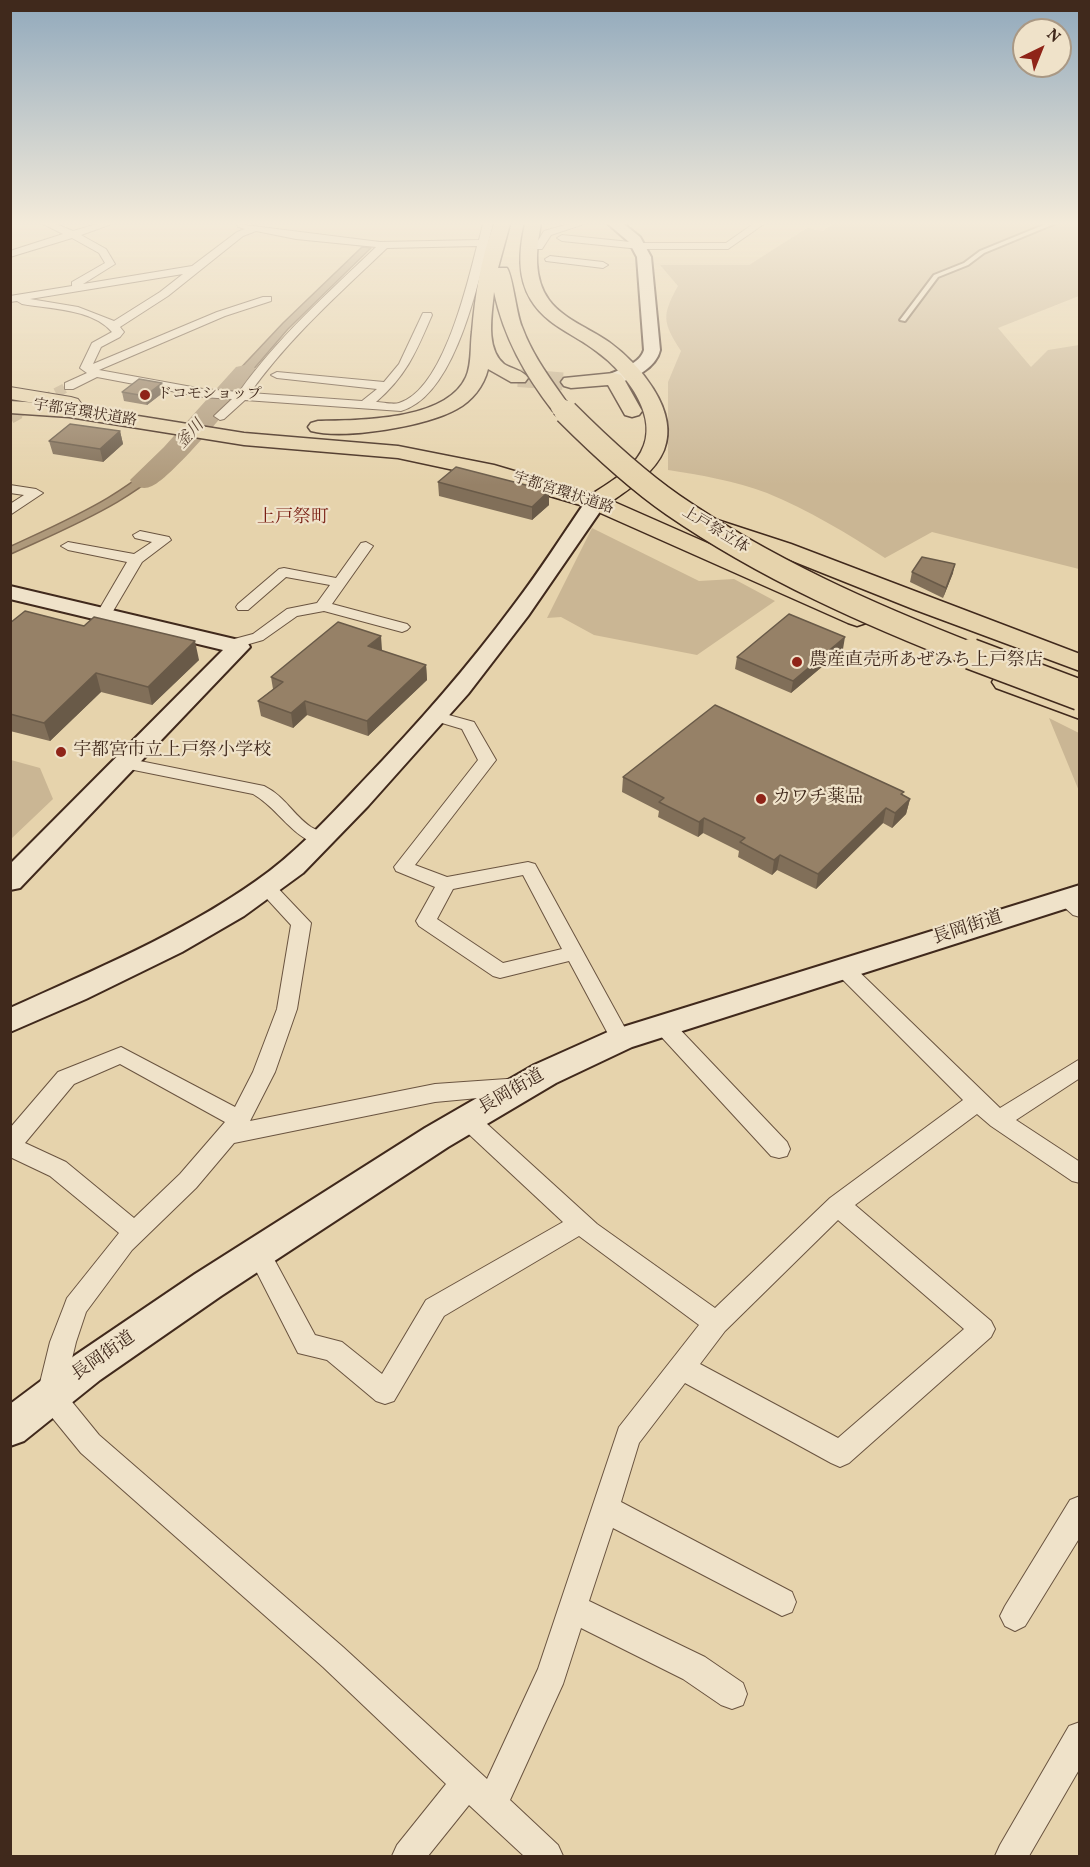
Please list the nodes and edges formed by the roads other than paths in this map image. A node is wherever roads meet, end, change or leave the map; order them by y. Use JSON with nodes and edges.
{"nodes":[{"id":1,"x":76,"y":311,"type":"edge"},
{"id":2,"x":137,"y":311,"type":"edge"},
{"id":3,"x":230,"y":311,"type":"edge"},
{"id":4,"x":314,"y":311,"type":"edge"},
{"id":5,"x":463,"y":311,"type":"edge"},
{"id":6,"x":490,"y":311,"type":"edge"},
{"id":7,"x":505,"y":311,"type":"edge"},
{"id":8,"x":548,"y":311,"type":"edge"},
{"id":9,"x":648,"y":311,"type":"edge"},
{"id":10,"x":910,"y":311,"type":"edge"},
{"id":11,"x":427,"y":315,"type":"dead end"},
{"id":12,"x":903,"y":320,"type":"dead end"},
{"id":13,"x":114,"y":326,"type":"junction"},
{"id":14,"x":482,"y":328,"type":"junction"},
{"id":15,"x":93,"y":371,"type":"junction"},
{"id":16,"x":277,"y":375,"type":"dead end"},
{"id":17,"x":622,"y":375,"type":"junction"},
{"id":18,"x":518,"y":378,"type":"tunnel mouth"},
{"id":19,"x":571,"y":382,"type":"tunnel mouth"},
{"id":20,"x":387,"y":386,"type":"junction"},
{"id":21,"x":10,"y":388,"type":"tunnel mouth"},
{"id":22,"x":10,"y":393,"type":"tunnel mouth"},
{"id":23,"x":243,"y":395,"type":"junction"},
{"id":24,"x":69,"y":400,"type":"junction"},
{"id":25,"x":10,"y":402,"type":"tunnel mouth"},
{"id":26,"x":365,"y":405,"type":"junction"},
{"id":27,"x":10,"y":407,"type":"tunnel mouth"},
{"id":28,"x":567,"y":407,"type":"junction"},
{"id":29,"x":216,"y":425,"type":"junction"},
{"id":30,"x":10,"y":489,"type":"edge"},
{"id":31,"x":601,"y":492,"type":"junction"},
{"id":32,"x":10,"y":511,"type":"edge"},
{"id":33,"x":140,"y":535,"type":"dead end"},
{"id":34,"x":68,"y":546,"type":"dead end"},
{"id":35,"x":366,"y":546,"type":"dead end"},
{"id":36,"x":136,"y":559,"type":"junction"},
{"id":37,"x":340,"y":583,"type":"junction"},
{"id":38,"x":10,"y":592,"type":"edge"},
{"id":39,"x":323,"y":606,"type":"junction"},
{"id":40,"x":243,"y":607,"type":"dead end"},
{"id":41,"x":104,"y":615,"type":"junction"},
{"id":42,"x":402,"y":627,"type":"dead end"},
{"id":43,"x":228,"y":645,"type":"junction"},
{"id":44,"x":1080,"y":663,"type":"edge"},
{"id":45,"x":1080,"y":685,"type":"edge"},
{"id":46,"x":1080,"y":695,"type":"edge"},
{"id":47,"x":1080,"y":711,"type":"edge"},
{"id":48,"x":438,"y":717,"type":"junction"},
{"id":49,"x":125,"y":763,"type":"junction"},
{"id":50,"x":322,"y":840,"type":"junction"},
{"id":51,"x":10,"y":881,"type":"edge"},
{"id":52,"x":446,"y":884,"type":"junction"},
{"id":53,"x":266,"y":888,"type":"junction"},
{"id":54,"x":1074,"y":901,"type":"edge"},
{"id":55,"x":574,"y":953,"type":"junction"},
{"id":56,"x":843,"y":968,"type":"junction"},
{"id":57,"x":10,"y":1021,"type":"edge"},
{"id":58,"x":663,"y":1025,"type":"junction"},
{"id":59,"x":621,"y":1039,"type":"junction"},
{"id":60,"x":1080,"y":1067,"type":"edge"},
{"id":61,"x":521,"y":1086,"type":"junction"},
{"id":62,"x":978,"y":1101,"type":"junction"},
{"id":63,"x":467,"y":1119,"type":"junction"},
{"id":64,"x":999,"y":1120,"type":"junction"},
{"id":65,"x":234,"y":1127,"type":"junction"},
{"id":66,"x":10,"y":1145,"type":"edge"},
{"id":67,"x":779,"y":1149,"type":"dead end"},
{"id":68,"x":1080,"y":1174,"type":"edge"},
{"id":69,"x":837,"y":1205,"type":"junction"},
{"id":70,"x":581,"y":1223,"type":"junction"},
{"id":71,"x":135,"y":1232,"type":"junction"},
{"id":72,"x":259,"y":1253,"type":"junction"},
{"id":73,"x":716,"y":1323,"type":"junction"},
{"id":74,"x":681,"y":1367,"type":"junction"},
{"id":75,"x":50,"y":1395,"type":"junction"},
{"id":76,"x":10,"y":1428,"type":"edge"},
{"id":77,"x":604,"y":1508,"type":"junction"},
{"id":78,"x":1080,"y":1510,"type":"edge"},
{"id":79,"x":782,"y":1602,"type":"dead end"},
{"id":80,"x":572,"y":1608,"type":"junction"},
{"id":81,"x":1015,"y":1616,"type":"dead end"},
{"id":82,"x":732,"y":1695,"type":"dead end"},
{"id":83,"x":1080,"y":1737,"type":"edge"},
{"id":84,"x":467,"y":1783,"type":"junction"},
{"id":85,"x":491,"y":1804,"type":"junction"},
{"id":86,"x":543,"y":1855,"type":"edge"},
{"id":87,"x":408,"y":1857,"type":"edge"},
{"id":88,"x":1011,"y":1857,"type":"edge"}],
"edges":[{"from":1,"to":13,"type":"street"},
{"from":2,"to":13,"type":"street"},
{"from":3,"to":15,"type":"street"},
{"from":4,"to":23,"type":"street"},
{"from":5,"to":26,"type":"street"},
{"from":6,"to":14,"type":"highway"},
{"from":7,"to":28,"type":"highway","name":"上戸祭立体"},
{"from":8,"to":17,"type":"highway"},
{"from":9,"to":17,"type":"street"},
{"from":10,"to":12,"type":"lane"},
{"from":11,"to":20,"type":"street"},
{"from":13,"to":15,"type":"street"},
{"from":14,"to":18,"type":"highway"},
{"from":14,"to":29,"type":"highway"},
{"from":15,"to":23,"type":"street"},
{"from":15,"to":24,"type":"street"},
{"from":16,"to":20,"type":"street"},
{"from":17,"to":19,"type":"highway"},
{"from":17,"to":31,"type":"highway"},
{"from":17,"to":31,"type":"highway"},
{"from":20,"to":26,"type":"street"},
{"from":21,"to":24,"type":"highway"},
{"from":22,"to":24,"type":"main road","name":"宇都宮環状道路"},
{"from":23,"to":26,"type":"street"},
{"from":23,"to":29,"type":"street"},
{"from":24,"to":25,"type":"main road","name":"宇都宮環状道路"},
{"from":24,"to":27,"type":"highway"},
{"from":24,"to":29,"type":"highway","name":"宇都宮環状道路"},
{"from":28,"to":45,"type":"highway","name":"上戸祭立体"},
{"from":28,"to":46,"type":"highway","name":"上戸祭立体","bridge":true},
{"from":29,"to":31,"type":"highway","name":"宇都宮環状道路"},
{"from":30,"to":32,"type":"street"},
{"from":31,"to":44,"type":"highway","name":"宇都宮環状道路"},
{"from":31,"to":47,"type":"highway","name":"宇都宮環状道路"},
{"from":31,"to":48,"type":"street"},
{"from":33,"to":36,"type":"street"},
{"from":34,"to":36,"type":"street"},
{"from":35,"to":37,"type":"street"},
{"from":36,"to":41,"type":"street"},
{"from":37,"to":39,"type":"street"},
{"from":37,"to":40,"type":"street"},
{"from":38,"to":41,"type":"street"},
{"from":39,"to":42,"type":"street"},
{"from":39,"to":43,"type":"street"},
{"from":41,"to":43,"type":"street"},
{"from":43,"to":49,"type":"street"},
{"from":48,"to":50,"type":"street"},
{"from":48,"to":52,"type":"street"},
{"from":49,"to":50,"type":"street"},
{"from":49,"to":51,"type":"street"},
{"from":50,"to":53,"type":"street"},
{"from":52,"to":55,"type":"street"},
{"from":52,"to":55,"type":"street"},
{"from":53,"to":57,"type":"street"},
{"from":53,"to":65,"type":"street"},
{"from":54,"to":56,"type":"street","name":"長岡街道"},
{"from":55,"to":59,"type":"street"},
{"from":56,"to":58,"type":"street","name":"長岡街道"},
{"from":56,"to":62,"type":"street"},
{"from":58,"to":59,"type":"street","name":"長岡街道"},
{"from":58,"to":67,"type":"street"},
{"from":59,"to":61,"type":"street","name":"長岡街道"},
{"from":60,"to":64,"type":"street"},
{"from":61,"to":63,"type":"street","name":"長岡街道"},
{"from":61,"to":65,"type":"street"},
{"from":62,"to":64,"type":"street"},
{"from":62,"to":69,"type":"street"},
{"from":63,"to":70,"type":"street"},
{"from":63,"to":72,"type":"street","name":"長岡街道"},
{"from":64,"to":68,"type":"street"},
{"from":65,"to":66,"type":"street"},
{"from":65,"to":71,"type":"street"},
{"from":66,"to":71,"type":"street"},
{"from":69,"to":73,"type":"street"},
{"from":69,"to":74,"type":"street"},
{"from":70,"to":72,"type":"street"},
{"from":70,"to":73,"type":"street"},
{"from":71,"to":75,"type":"street"},
{"from":72,"to":75,"type":"street","name":"長岡街道"},
{"from":73,"to":74,"type":"street"},
{"from":74,"to":77,"type":"street"},
{"from":75,"to":76,"type":"street","name":"長岡街道"},
{"from":75,"to":84,"type":"street"},
{"from":77,"to":79,"type":"street"},
{"from":77,"to":80,"type":"street"},
{"from":78,"to":81,"type":"street"},
{"from":80,"to":82,"type":"street"},
{"from":80,"to":85,"type":"street"},
{"from":83,"to":88,"type":"street"},
{"from":84,"to":85,"type":"street"},
{"from":84,"to":87,"type":"street"},
{"from":85,"to":86,"type":"street"}]}
